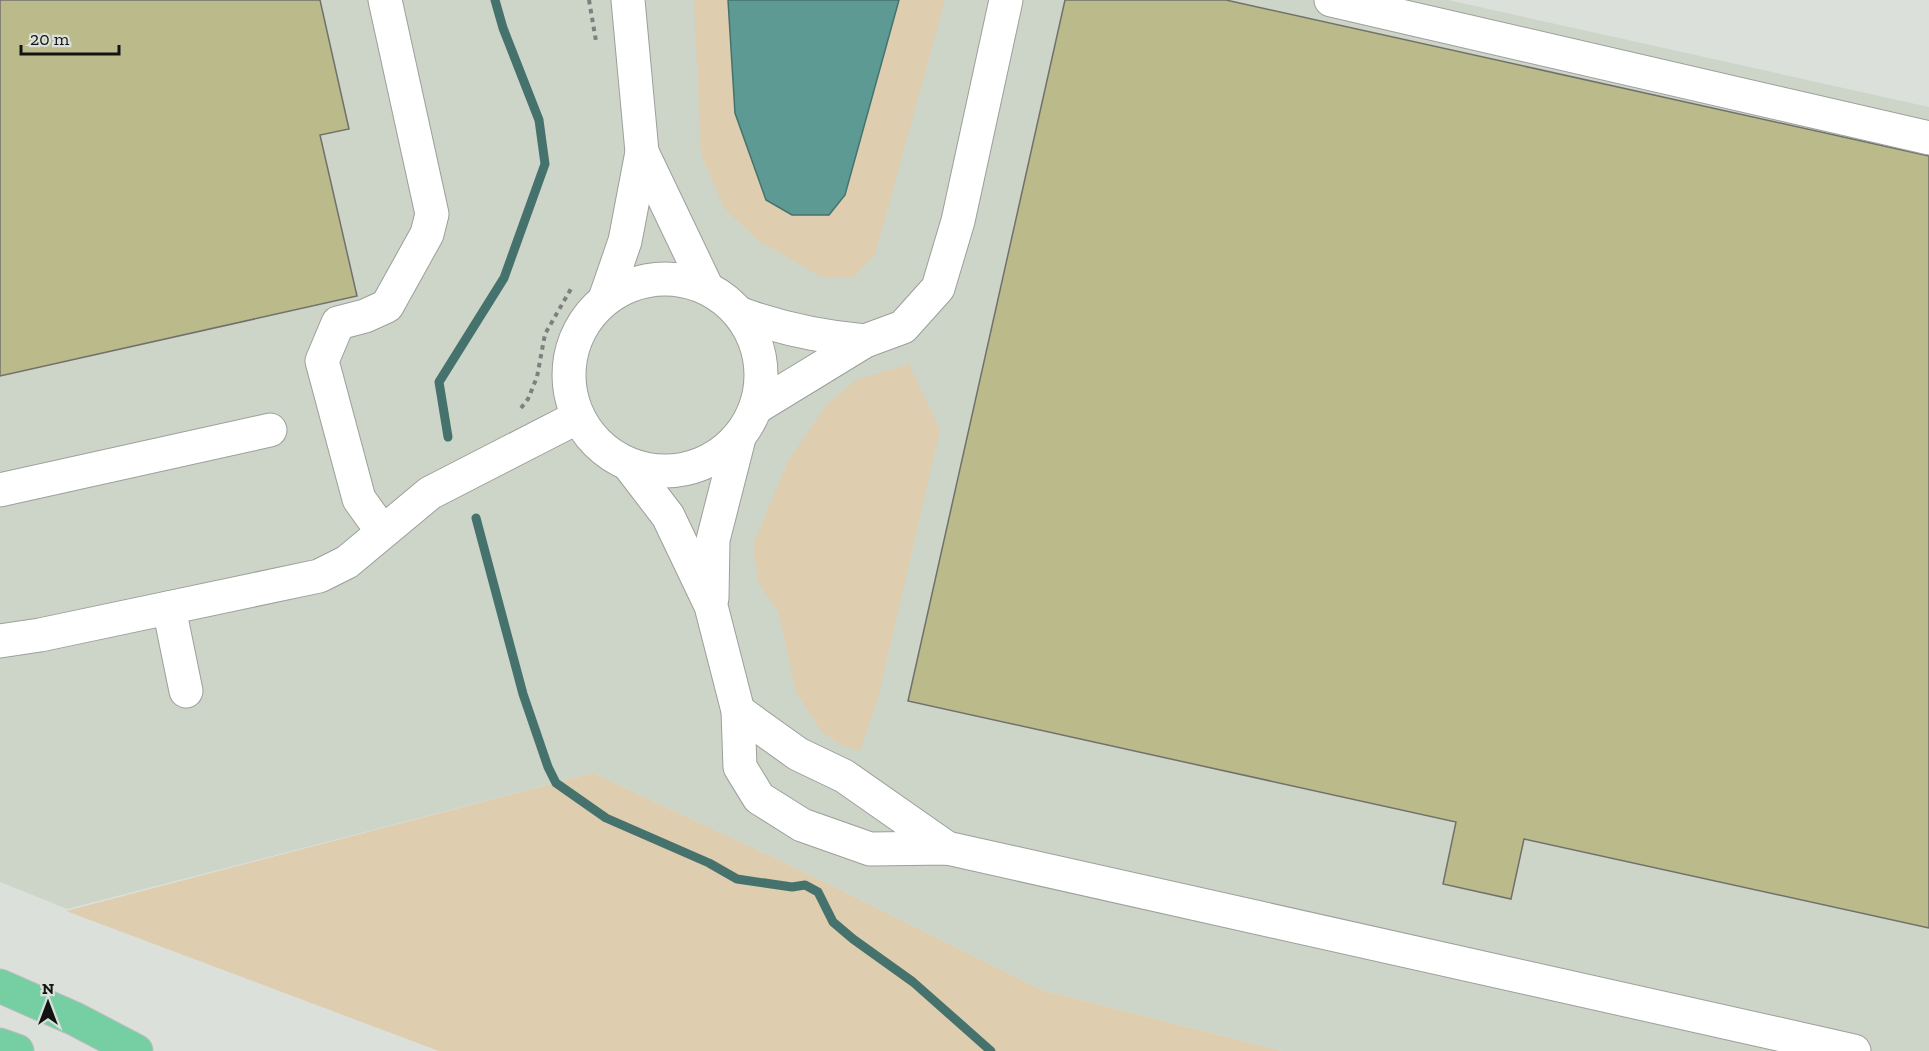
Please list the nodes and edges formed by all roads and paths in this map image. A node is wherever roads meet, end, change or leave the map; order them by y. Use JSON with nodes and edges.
{"nodes":[{"id":1,"x":385,"y":0,"type":"edge"},
{"id":2,"x":589,"y":0,"type":"edge"},
{"id":3,"x":628,"y":0,"type":"edge"},
{"id":4,"x":1006,"y":0,"type":"edge"},
{"id":5,"x":1330,"y":0,"type":"edge"},
{"id":6,"x":597,"y":45,"type":"dead end"},
{"id":7,"x":1929,"y":138,"type":"edge"},
{"id":8,"x":642,"y":152,"type":"junction"},
{"id":9,"x":575,"y":280,"type":"dead end"},
{"id":10,"x":707,"y":288,"type":"junction"},
{"id":11,"x":605,"y":298,"type":"junction"},
{"id":12,"x":741,"y":314,"type":"junction"},
{"id":13,"x":865,"y":341,"type":"junction"},
{"id":14,"x":757,"y":407,"type":"junction"},
{"id":15,"x":519,"y":410,"type":"dead end"},
{"id":16,"x":578,"y":417,"type":"junction"},
{"id":17,"x":270,"y":430,"type":"dead end"},
{"id":18,"x":739,"y":438,"type":"junction"},
{"id":19,"x":629,"y":465,"type":"junction"},
{"id":20,"x":0,"y":490,"type":"edge"},
{"id":21,"x":382,"y":531,"type":"junction"},
{"id":22,"x":711,"y":606,"type":"junction"},
{"id":23,"x":170,"y":608,"type":"junction"},
{"id":24,"x":40,"y":635,"type":"junction"},
{"id":25,"x":0,"y":641,"type":"edge"},
{"id":26,"x":0,"y":664,"type":"edge"},
{"id":27,"x":186,"y":691,"type":"dead end"},
{"id":28,"x":738,"y":711,"type":"junction"},
{"id":29,"x":947,"y":848,"type":"junction"},
{"id":30,"x":0,"y":986,"type":"edge"},
{"id":31,"x":0,"y":1045,"type":"edge"},
{"id":32,"x":17,"y":1051,"type":"edge"},
{"id":33,"x":136,"y":1051,"type":"edge"},
{"id":34,"x":1854,"y":1051,"type":"edge"}],
"edges":[{"from":1,"to":21,"type":"street"},
{"from":2,"to":6,"type":"path"},
{"from":3,"to":8,"type":"street"},
{"from":4,"to":13,"type":"street"},
{"from":5,"to":7,"type":"street"},
{"from":8,"to":10,"type":"street"},
{"from":8,"to":11,"type":"street"},
{"from":9,"to":15,"type":"path"},
{"from":10,"to":11,"type":"street"},
{"from":10,"to":12,"type":"street"},
{"from":11,"to":16,"type":"street"},
{"from":12,"to":13,"type":"street"},
{"from":12,"to":14,"type":"street"},
{"from":13,"to":14,"type":"street"},
{"from":14,"to":18,"type":"street"},
{"from":16,"to":19,"type":"street"},
{"from":16,"to":21,"type":"street"},
{"from":17,"to":20,"type":"street"},
{"from":18,"to":19,"type":"street"},
{"from":18,"to":22,"type":"street"},
{"from":19,"to":22,"type":"street"},
{"from":21,"to":23,"type":"street"},
{"from":22,"to":28,"type":"street"},
{"from":23,"to":24,"type":"street"},
{"from":23,"to":27,"type":"street"},
{"from":24,"to":25,"type":"street"},
{"from":24,"to":26,"type":"street"},
{"from":28,"to":29,"type":"street"},
{"from":28,"to":29,"type":"street"},
{"from":29,"to":34,"type":"street"},
{"from":30,"to":33,"type":"highway"},
{"from":31,"to":32,"type":"highway"}]}
